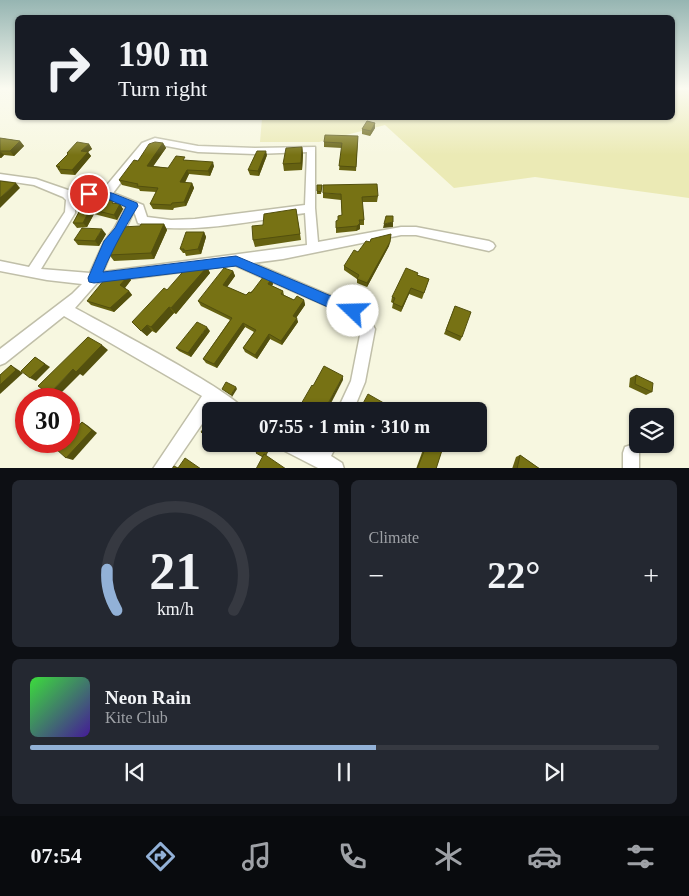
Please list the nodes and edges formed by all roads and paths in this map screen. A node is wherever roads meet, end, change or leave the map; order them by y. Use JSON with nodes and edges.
{"nodes":[{"id":1,"x":0,"y":177,"type":"edge"},
{"id":2,"x":67,"y":194,"type":"junction"},
{"id":3,"x":105,"y":195,"type":"junction"},
{"id":4,"x":133,"y":206,"type":"junction"},
{"id":5,"x":310,"y":208,"type":"junction"},
{"id":6,"x":489,"y":246,"type":"dead end"},
{"id":7,"x":313,"y":248,"type":"junction"},
{"id":8,"x":236,"y":261,"type":"junction"},
{"id":9,"x":0,"y":266,"type":"edge"},
{"id":10,"x":32,"y":272,"type":"junction"},
{"id":11,"x":94,"y":278,"type":"junction"},
{"id":12,"x":65,"y":309,"type":"junction"},
{"id":13,"x":0,"y":358,"type":"edge"},
{"id":14,"x":213,"y":394,"type":"junction"},
{"id":15,"x":224,"y":402,"type":"edge"},
{"id":16,"x":349,"y":402,"type":"edge"},
{"id":17,"x":306,"y":452,"type":"edge"},
{"id":18,"x":324,"y":452,"type":"edge"},
{"id":19,"x":320,"y":459,"type":"junction"},
{"id":20,"x":161,"y":468,"type":"edge"},
{"id":21,"x":336,"y":468,"type":"edge"}],
"edges":[{"from":1,"to":2,"type":"street"},
{"from":2,"to":3,"type":"street"},
{"from":2,"to":10,"type":"street"},
{"from":3,"to":4,"type":"street"},
{"from":3,"to":5,"type":"street"},
{"from":4,"to":5,"type":"street"},
{"from":4,"to":11,"type":"street"},
{"from":5,"to":7,"type":"street"},
{"from":6,"to":7,"type":"street"},
{"from":7,"to":8,"type":"street"},
{"from":8,"to":11,"type":"street"},
{"from":8,"to":16,"type":"street"},
{"from":9,"to":10,"type":"street"},
{"from":10,"to":11,"type":"street"},
{"from":11,"to":12,"type":"street"},
{"from":12,"to":13,"type":"street"},
{"from":12,"to":14,"type":"street"},
{"from":14,"to":15,"type":"street"},
{"from":14,"to":20,"type":"street"},
{"from":17,"to":19,"type":"street"},
{"from":18,"to":19,"type":"street"},
{"from":19,"to":21,"type":"street"}]}
